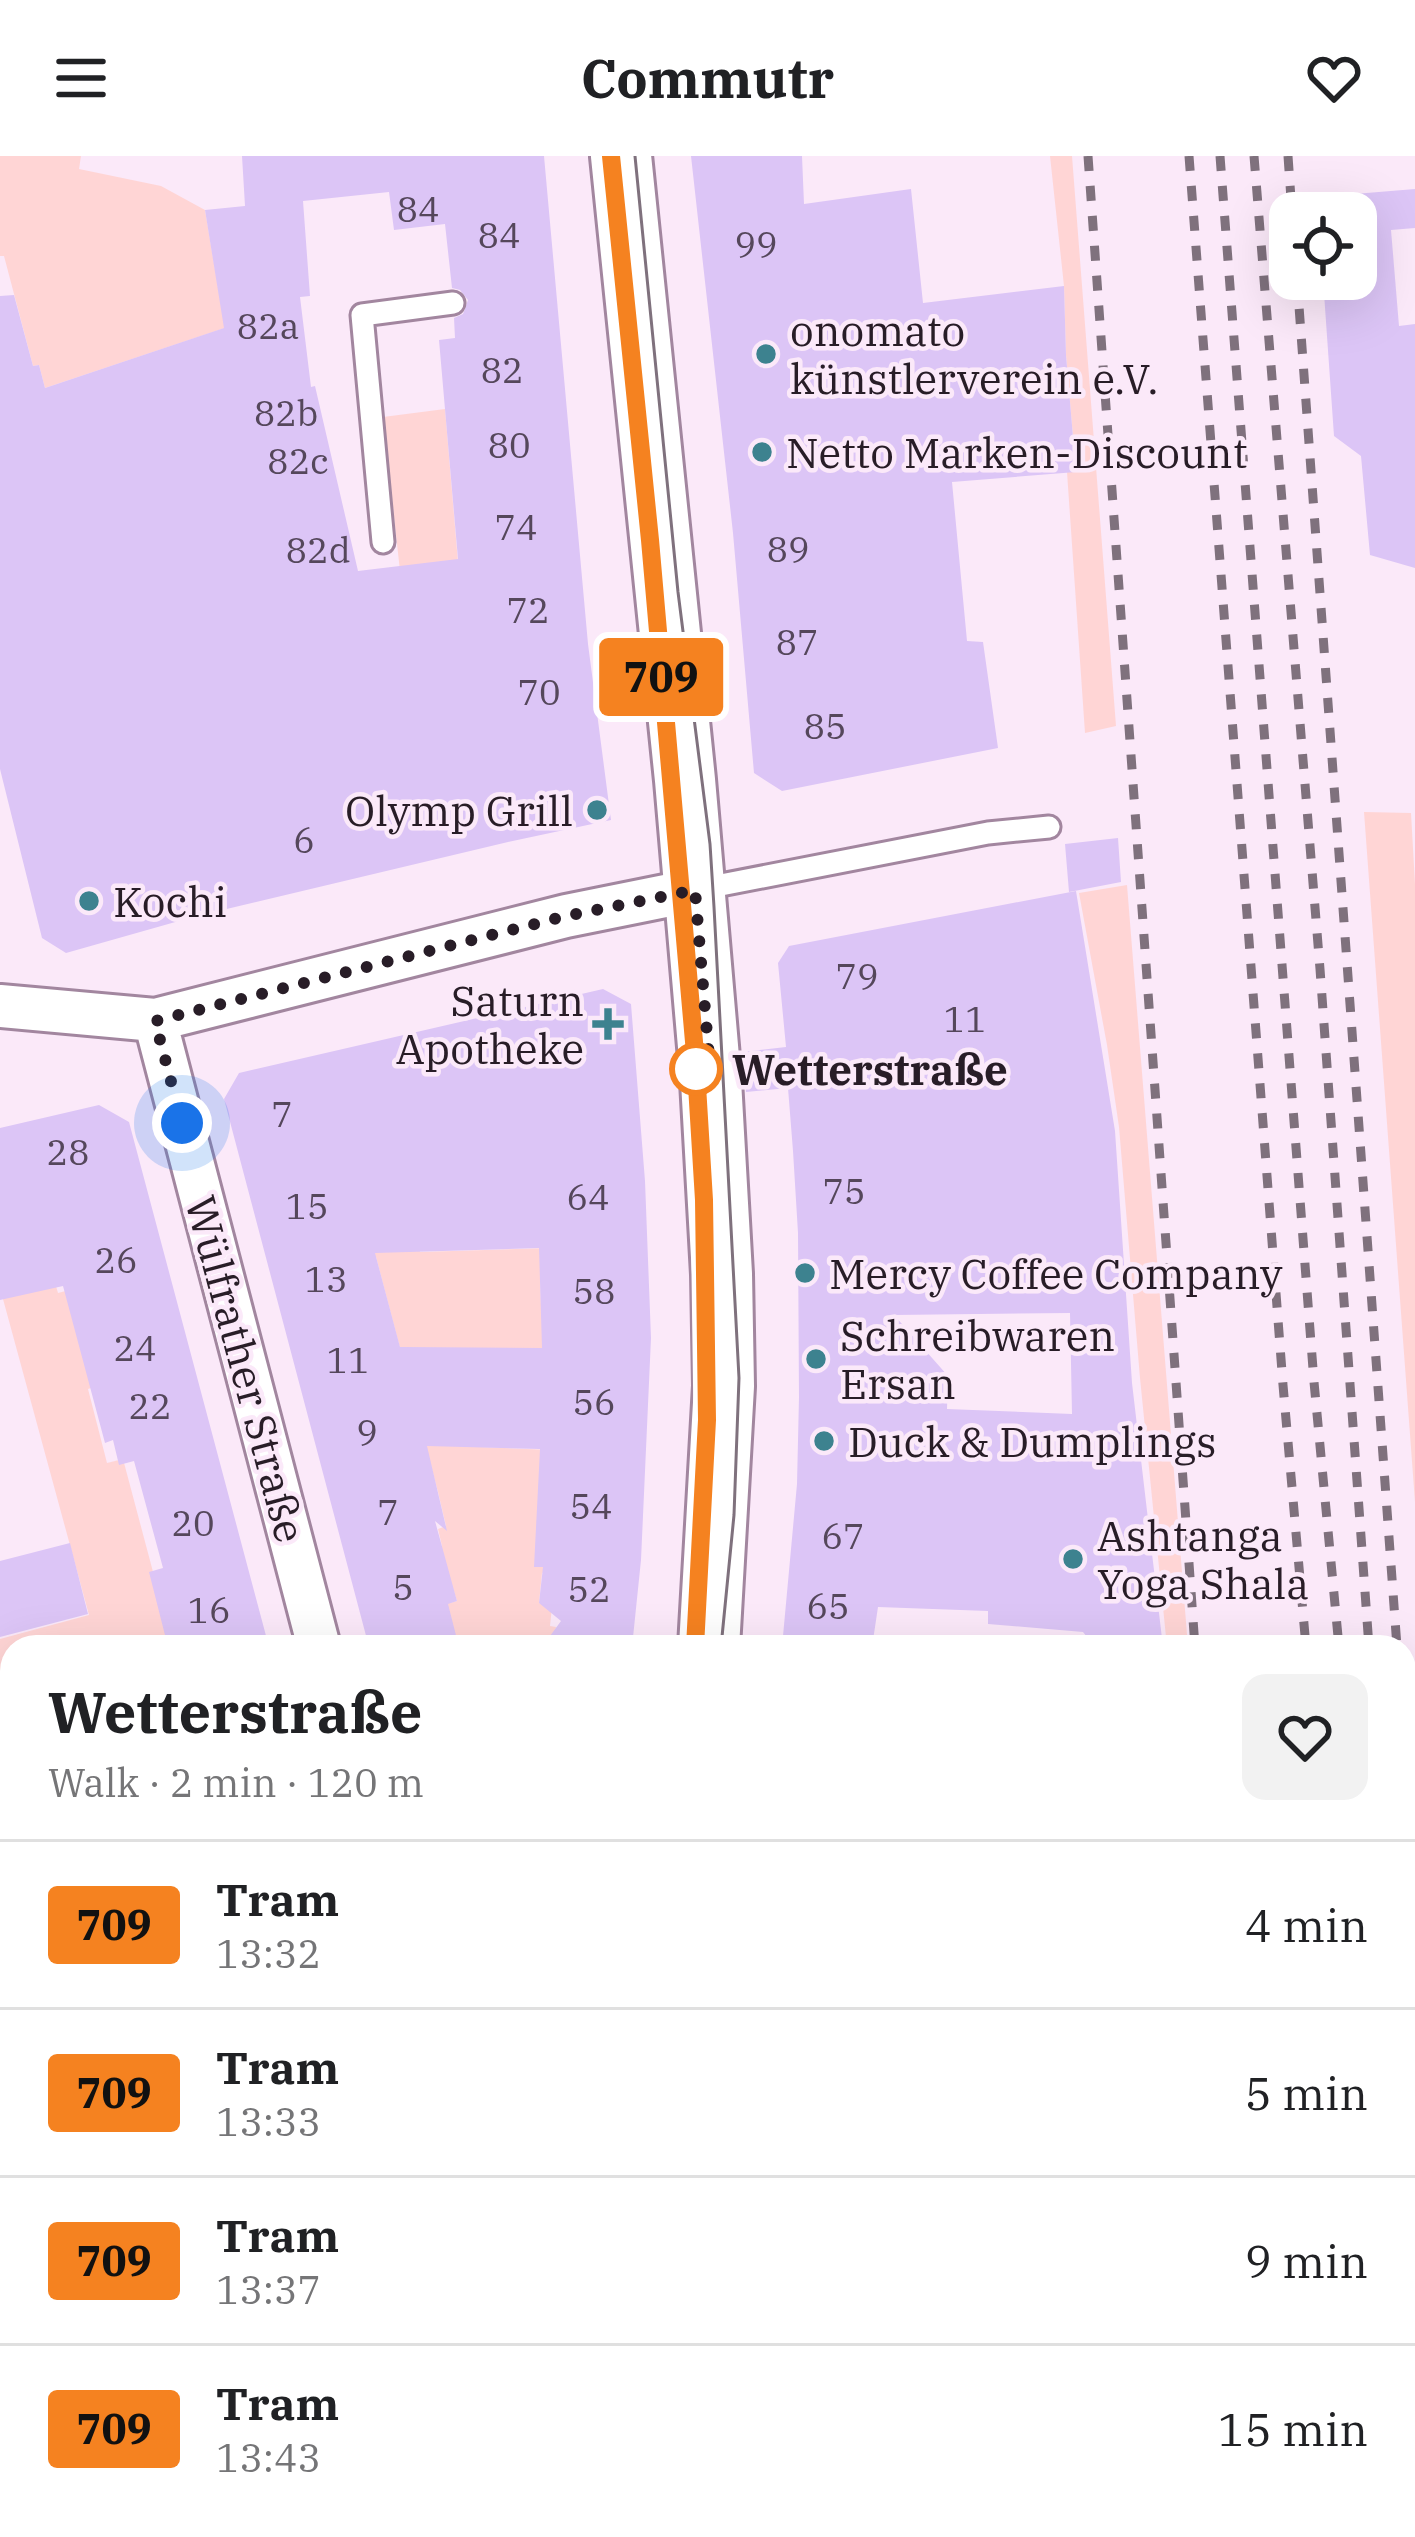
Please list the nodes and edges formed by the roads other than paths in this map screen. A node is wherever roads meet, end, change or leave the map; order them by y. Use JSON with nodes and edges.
{"nodes":[{"id":1,"x":621,"y":156,"type":"edge"},
{"id":2,"x":453,"y":303,"type":"dead end"},
{"id":3,"x":383,"y":542,"type":"dead end"},
{"id":4,"x":1049,"y":827,"type":"dead end"},
{"id":5,"x":695,"y":890,"type":"junction"},
{"id":6,"x":0,"y":1006,"type":"edge"},
{"id":7,"x":155,"y":1021,"type":"junction"},
{"id":8,"x":316,"y":1635,"type":"edge"},
{"id":9,"x":710,"y":1635,"type":"edge"}],
"edges":[{"from":1,"to":5,"type":"street"},
{"from":2,"to":3,"type":"lane"},
{"from":4,"to":5,"type":"lane"},
{"from":5,"to":7,"type":"street"},
{"from":5,"to":9,"type":"street"},
{"from":6,"to":7,"type":"street"},
{"from":7,"to":8,"type":"street","name":"Wülfrather Straße"}]}
